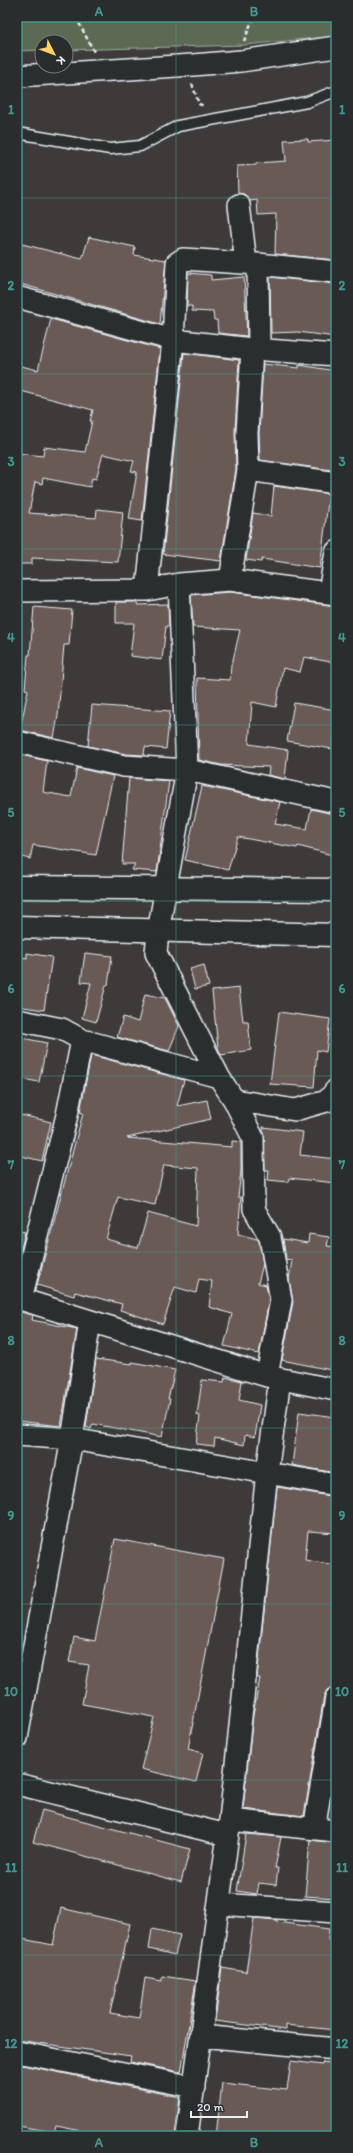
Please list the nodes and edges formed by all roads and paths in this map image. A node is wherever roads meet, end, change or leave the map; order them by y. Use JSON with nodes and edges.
{"nodes":[{"id":1,"x":76,"y":17,"type":"edge"},
{"id":2,"x":256,"y":17,"type":"edge"},
{"id":3,"x":336,"y":47,"type":"edge"},
{"id":4,"x":241,"y":61,"type":"junction"},
{"id":5,"x":193,"y":65,"type":"junction"},
{"id":6,"x":104,"y":70,"type":"junction"},
{"id":7,"x":17,"y":76,"type":"edge"},
{"id":8,"x":336,"y":91,"type":"edge"},
{"id":9,"x":224,"y":117,"type":"junction"},
{"id":10,"x":17,"y":133,"type":"edge"},
{"id":11,"x":240,"y":205,"type":"dead end"},
{"id":12,"x":252,"y":263,"type":"junction"},
{"id":13,"x":336,"y":272,"type":"edge"},
{"id":14,"x":17,"y":297,"type":"edge"},
{"id":15,"x":173,"y":340,"type":"junction"},
{"id":16,"x":255,"y":349,"type":"junction"},
{"id":17,"x":336,"y":355,"type":"edge"},
{"id":18,"x":248,"y":470,"type":"junction"},
{"id":19,"x":336,"y":483,"type":"edge"},
{"id":20,"x":336,"y":552,"type":"edge"},
{"id":21,"x":230,"y":580,"type":"junction"},
{"id":22,"x":179,"y":584,"type":"junction"},
{"id":23,"x":147,"y":590,"type":"junction"},
{"id":24,"x":333,"y":593,"type":"edge"},
{"id":25,"x":17,"y":595,"type":"edge"},
{"id":26,"x":17,"y":742,"type":"edge"},
{"id":27,"x":187,"y":770,"type":"junction"},
{"id":28,"x":336,"y":802,"type":"edge"},
{"id":29,"x":17,"y":886,"type":"edge"},
{"id":30,"x":165,"y":888,"type":"junction"},
{"id":31,"x":336,"y":890,"type":"edge"},
{"id":32,"x":17,"y":927,"type":"edge"},
{"id":33,"x":158,"y":932,"type":"junction"},
{"id":34,"x":336,"y":935,"type":"edge"},
{"id":35,"x":17,"y":1020,"type":"edge"},
{"id":36,"x":82,"y":1040,"type":"junction"},
{"id":37,"x":219,"y":1077,"type":"junction"},
{"id":38,"x":336,"y":1090,"type":"edge"},
{"id":39,"x":234,"y":1100,"type":"junction"},
{"id":40,"x":19,"y":1298,"type":"edge"},
{"id":41,"x":90,"y":1321,"type":"junction"},
{"id":42,"x":274,"y":1377,"type":"junction"},
{"id":43,"x":336,"y":1390,"type":"edge"},
{"id":44,"x":17,"y":1435,"type":"edge"},
{"id":45,"x":72,"y":1439,"type":"junction"},
{"id":46,"x":267,"y":1472,"type":"junction"},
{"id":47,"x":336,"y":1485,"type":"edge"},
{"id":48,"x":336,"y":1698,"type":"edge"},
{"id":49,"x":17,"y":1738,"type":"edge"},
{"id":50,"x":17,"y":1784,"type":"edge"},
{"id":51,"x":228,"y":1828,"type":"junction"},
{"id":52,"x":314,"y":1829,"type":"junction"},
{"id":53,"x":336,"y":1831,"type":"edge"},
{"id":54,"x":218,"y":1904,"type":"junction"},
{"id":55,"x":336,"y":1912,"type":"edge"},
{"id":56,"x":201,"y":2036,"type":"junction"},
{"id":57,"x":336,"y":2049,"type":"edge"},
{"id":58,"x":17,"y":2052,"type":"edge"},
{"id":59,"x":194,"y":2086,"type":"junction"},
{"id":60,"x":187,"y":2136,"type":"edge"}],
"edges":[{"from":1,"to":6,"type":"path"},
{"from":2,"to":4,"type":"path"},
{"from":3,"to":4,"type":"street"},
{"from":4,"to":5,"type":"street"},
{"from":5,"to":6,"type":"street"},
{"from":5,"to":9,"type":"path"},
{"from":6,"to":7,"type":"street"},
{"from":8,"to":9,"type":"lane"},
{"from":9,"to":10,"type":"lane"},
{"from":11,"to":12,"type":"street"},
{"from":12,"to":13,"type":"street"},
{"from":12,"to":15,"type":"street"},
{"from":12,"to":16,"type":"street"},
{"from":14,"to":15,"type":"street"},
{"from":15,"to":16,"type":"street"},
{"from":15,"to":23,"type":"street"},
{"from":16,"to":17,"type":"street"},
{"from":16,"to":18,"type":"street"},
{"from":18,"to":19,"type":"street"},
{"from":18,"to":21,"type":"street"},
{"from":20,"to":24,"type":"street"},
{"from":21,"to":22,"type":"street"},
{"from":21,"to":24,"type":"street"},
{"from":22,"to":23,"type":"street"},
{"from":22,"to":27,"type":"street"},
{"from":23,"to":25,"type":"street"},
{"from":26,"to":27,"type":"street"},
{"from":27,"to":28,"type":"street"},
{"from":27,"to":30,"type":"street"},
{"from":29,"to":30,"type":"main road"},
{"from":30,"to":31,"type":"main road"},
{"from":30,"to":33,"type":"street"},
{"from":32,"to":33,"type":"main road"},
{"from":33,"to":34,"type":"main road"},
{"from":33,"to":37,"type":"street"},
{"from":35,"to":36,"type":"street"},
{"from":36,"to":37,"type":"street"},
{"from":36,"to":40,"type":"street"},
{"from":37,"to":39,"type":"street"},
{"from":38,"to":39,"type":"street"},
{"from":39,"to":42,"type":"street"},
{"from":40,"to":41,"type":"street"},
{"from":41,"to":42,"type":"street"},
{"from":41,"to":45,"type":"street"},
{"from":42,"to":43,"type":"street"},
{"from":42,"to":46,"type":"street"},
{"from":44,"to":45,"type":"street"},
{"from":45,"to":46,"type":"street"},
{"from":45,"to":49,"type":"street"},
{"from":46,"to":47,"type":"street"},
{"from":46,"to":51,"type":"street"},
{"from":48,"to":52,"type":"street"},
{"from":50,"to":51,"type":"street"},
{"from":51,"to":52,"type":"street"},
{"from":51,"to":54,"type":"street"},
{"from":52,"to":53,"type":"street"},
{"from":54,"to":55,"type":"street"},
{"from":54,"to":56,"type":"street"},
{"from":56,"to":57,"type":"street"},
{"from":56,"to":59,"type":"street"},
{"from":58,"to":59,"type":"street"},
{"from":59,"to":60,"type":"street"}]}
